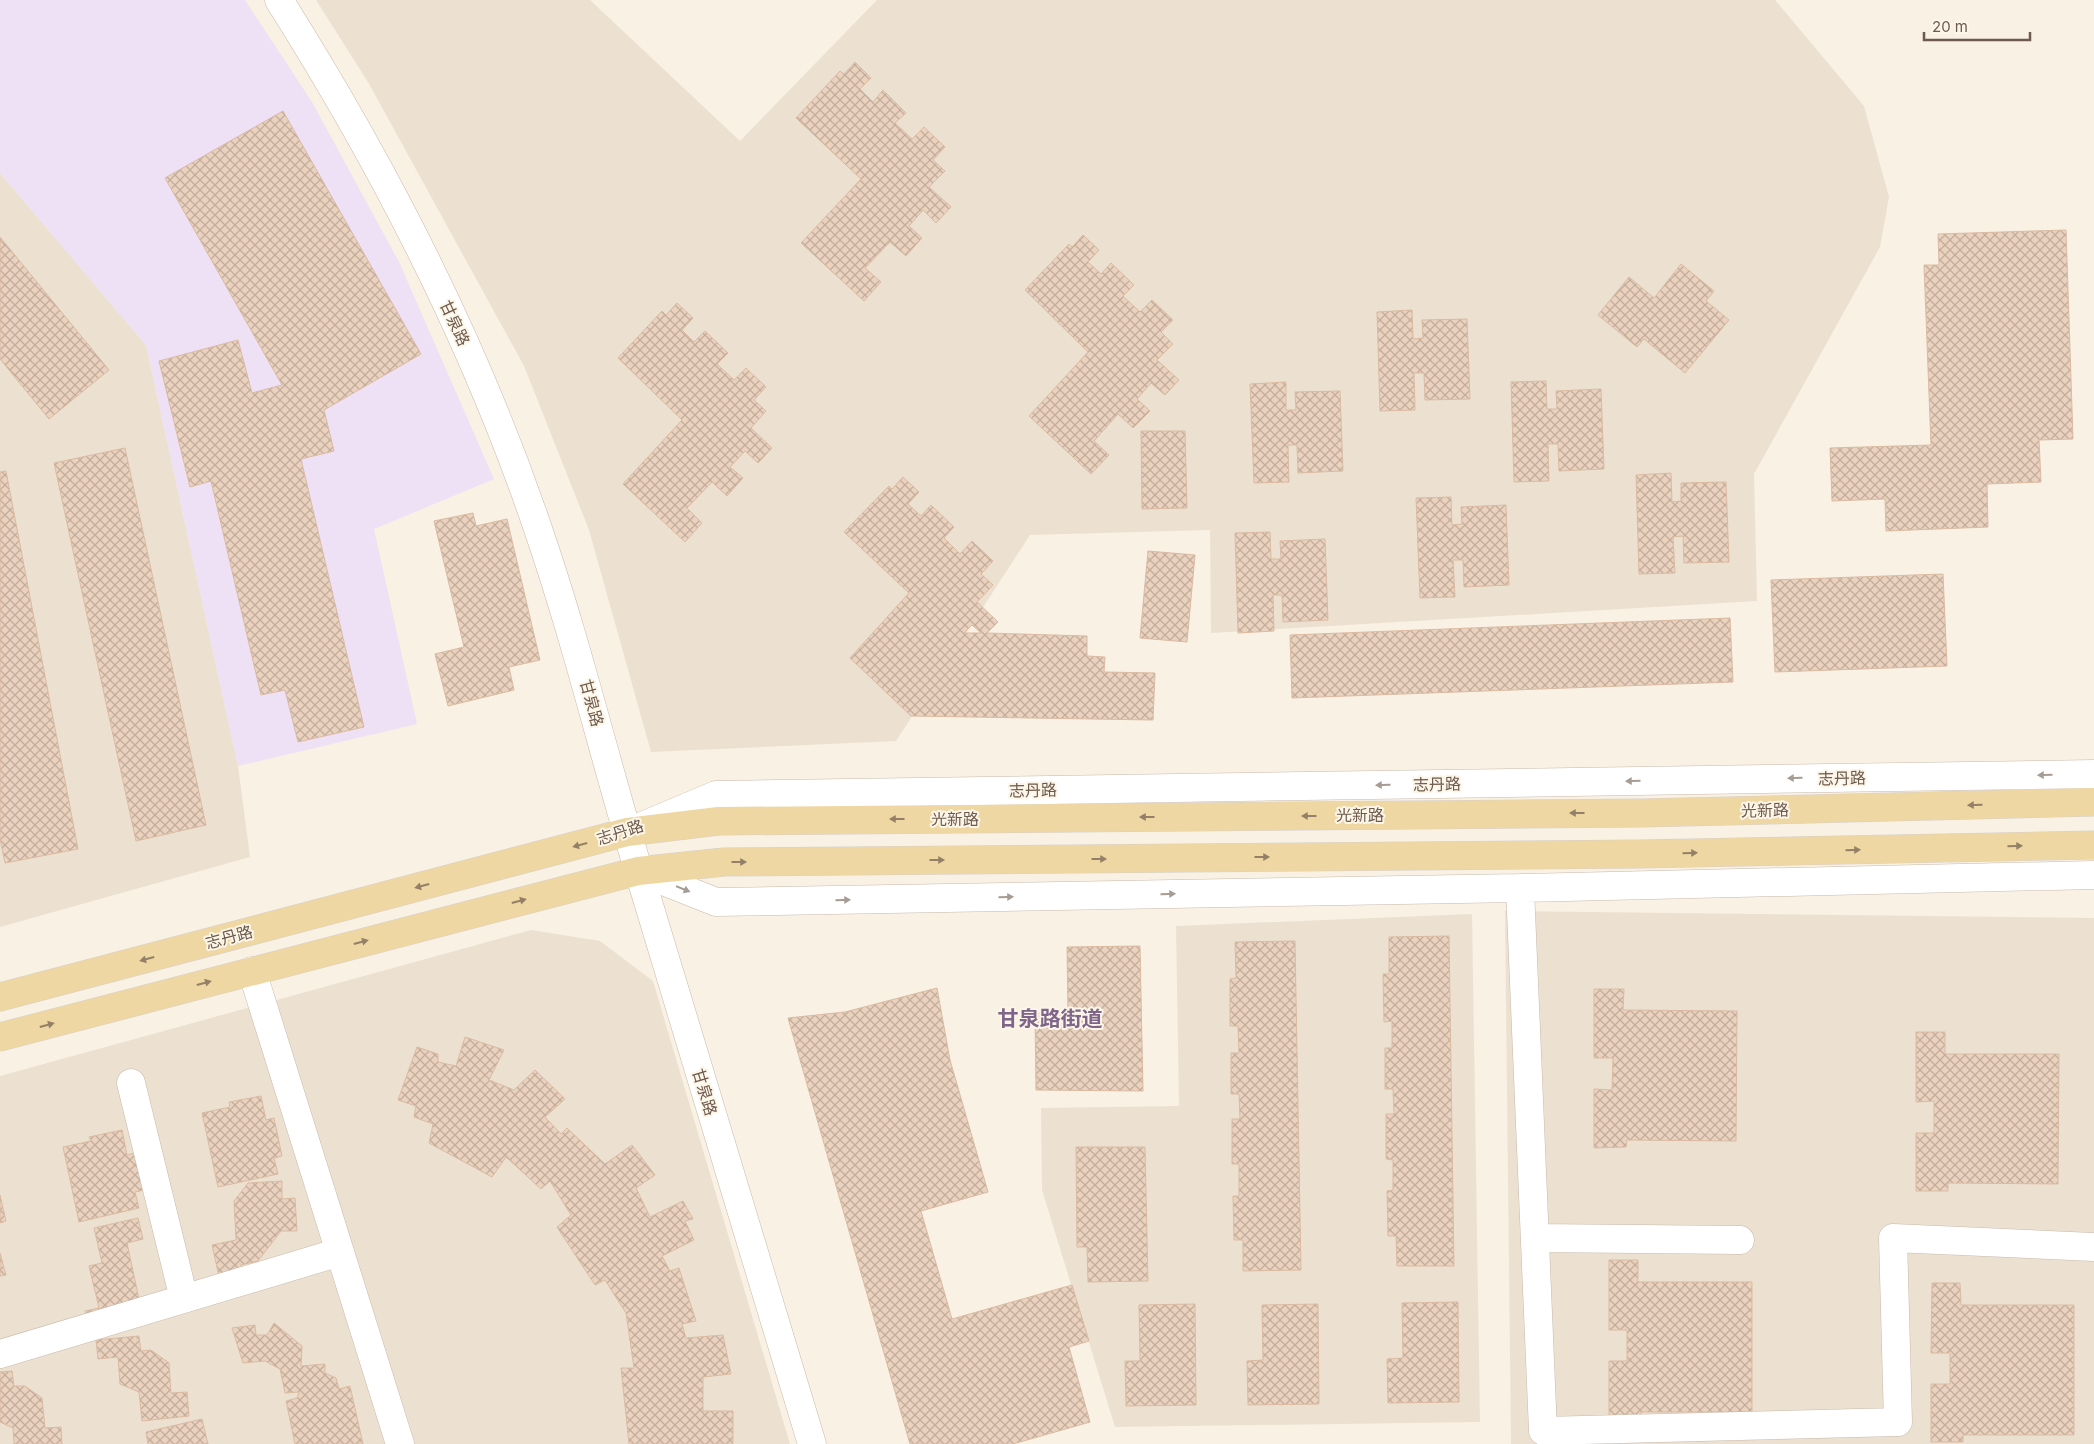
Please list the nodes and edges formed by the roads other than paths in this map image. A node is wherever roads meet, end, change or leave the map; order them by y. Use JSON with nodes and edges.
{"nodes":[{"id":1,"x":279,"y":0,"type":"edge"},
{"id":2,"x":2094,"y":774,"type":"edge"},
{"id":3,"x":2094,"y":802,"type":"edge"},
{"id":4,"x":627,"y":832,"type":"junction"},
{"id":5,"x":2094,"y":845,"type":"edge"},
{"id":6,"x":638,"y":871,"type":"junction"},
{"id":7,"x":2094,"y":875,"type":"edge"},
{"id":8,"x":1520,"y":888,"type":"junction"},
{"id":9,"x":252,"y":971,"type":"junction"},
{"id":10,"x":0,"y":997,"type":"edge"},
{"id":11,"x":0,"y":1037,"type":"edge"},
{"id":12,"x":131,"y":1083,"type":"dead end"},
{"id":13,"x":1535,"y":1238,"type":"junction"},
{"id":14,"x":1740,"y":1240,"type":"dead end"},
{"id":15,"x":2094,"y":1247,"type":"edge"},
{"id":16,"x":340,"y":1252,"type":"junction"},
{"id":17,"x":184,"y":1299,"type":"junction"},
{"id":18,"x":0,"y":1354,"type":"edge"},
{"id":19,"x":400,"y":1444,"type":"edge"},
{"id":20,"x":812,"y":1444,"type":"edge"}],
"edges":[{"from":1,"to":4,"type":"street","name":"甘泉路"},
{"from":2,"to":4,"type":"street","name":"志丹路","one_way":true},
{"from":3,"to":4,"type":"main road","name":"光新路","one_way":true},
{"from":4,"to":6,"type":"street","name":"甘泉路"},
{"from":4,"to":10,"type":"main road","name":"志丹路","one_way":true},
{"from":6,"to":5,"type":"main road","one_way":true},
{"from":6,"to":8,"type":"street","one_way":true},
{"from":9,"to":6,"type":"main road","one_way":true},
{"from":6,"to":20,"type":"street","name":"甘泉路"},
{"from":7,"to":8,"type":"street"},
{"from":8,"to":13,"type":"street"},
{"from":11,"to":9,"type":"main road","one_way":true},
{"from":9,"to":16,"type":"street"},
{"from":12,"to":17,"type":"street"},
{"from":13,"to":14,"type":"street"},
{"from":13,"to":15,"type":"street"},
{"from":16,"to":17,"type":"street"},
{"from":16,"to":19,"type":"street"},
{"from":17,"to":18,"type":"street"}]}
